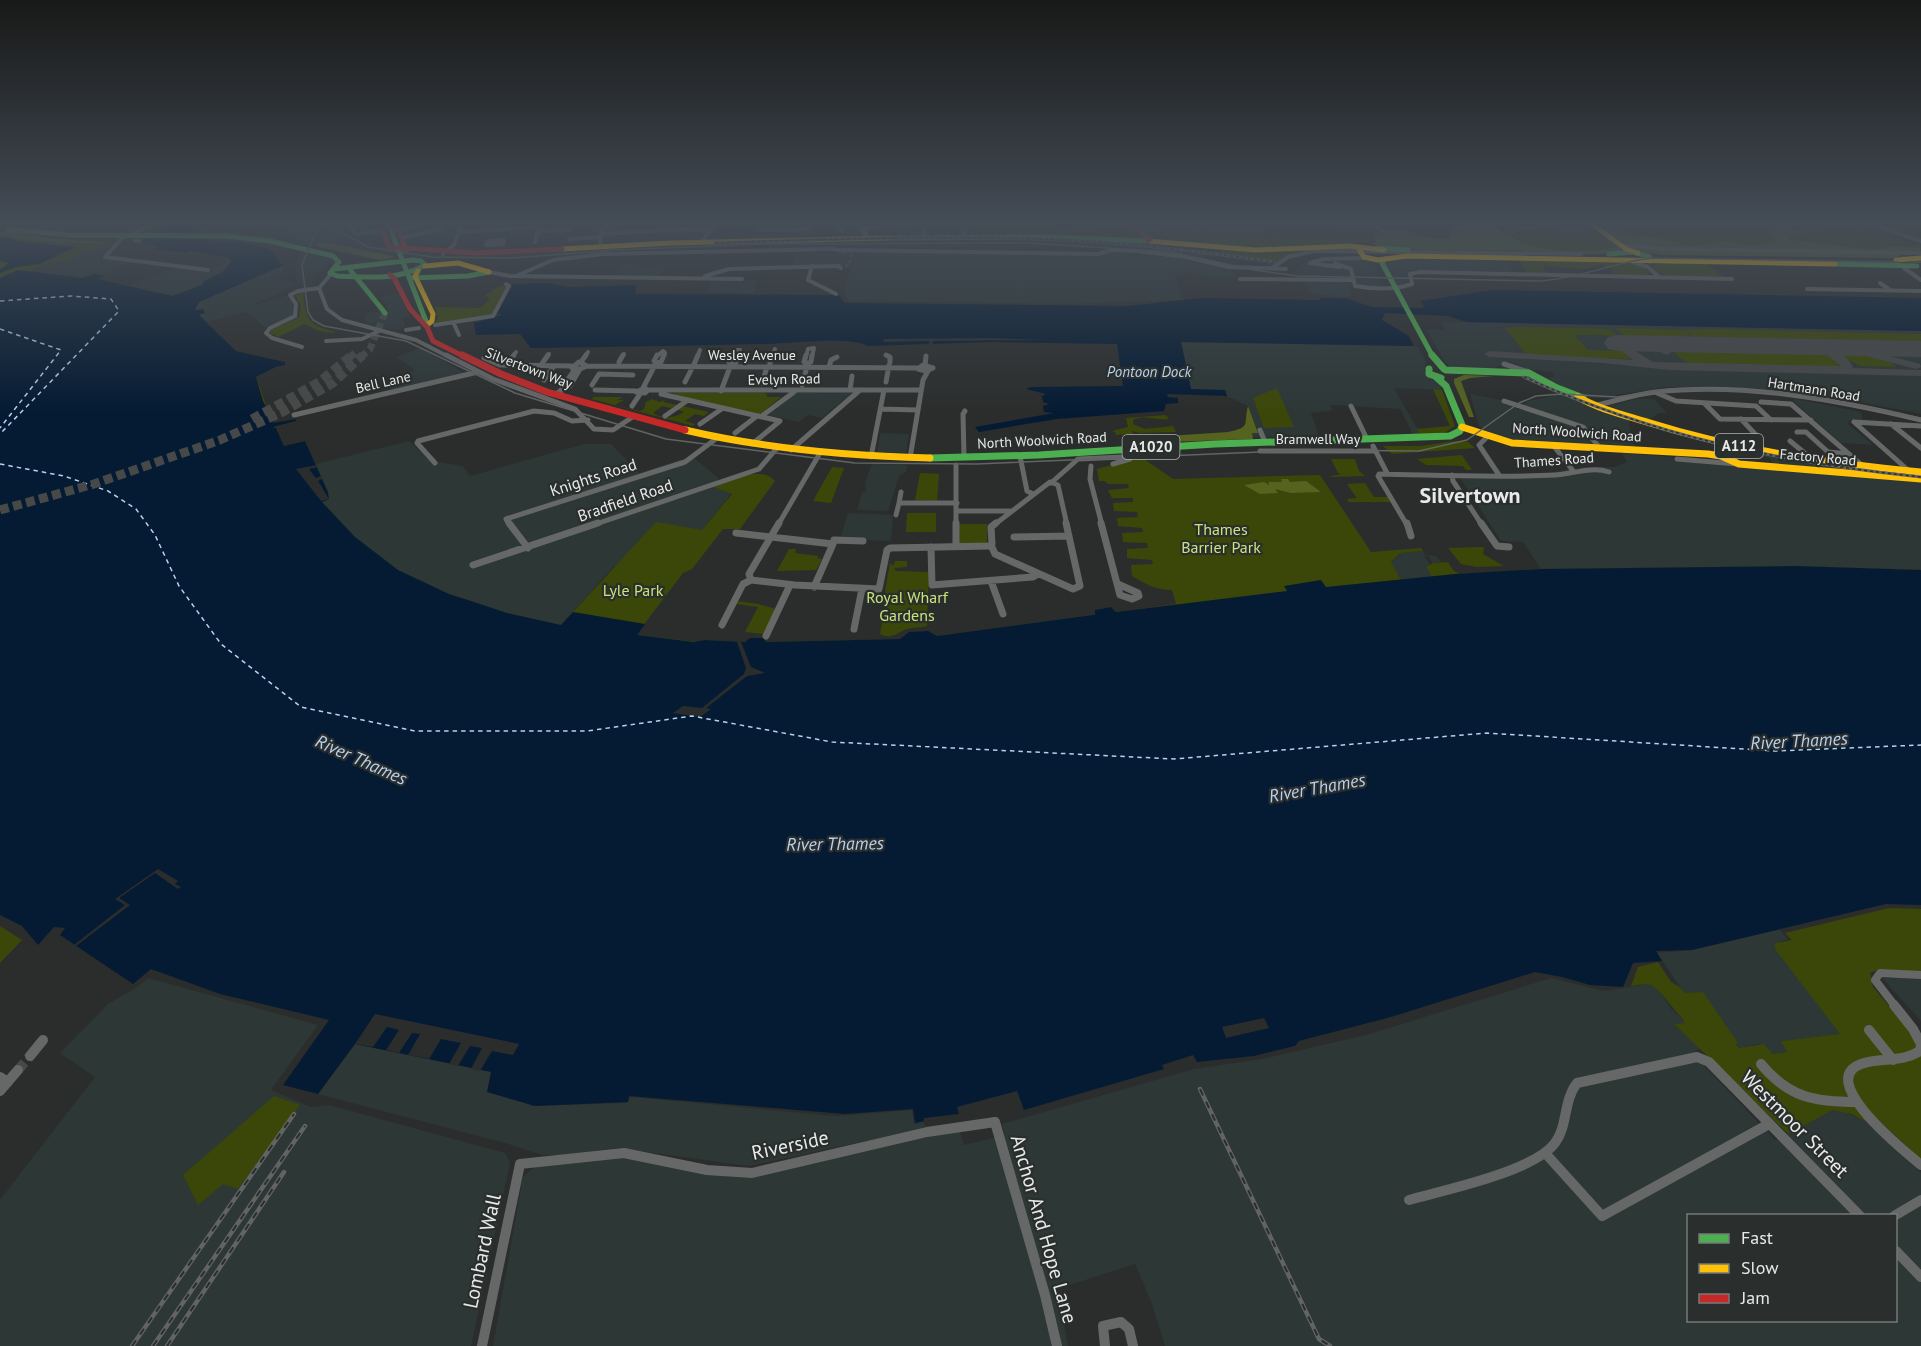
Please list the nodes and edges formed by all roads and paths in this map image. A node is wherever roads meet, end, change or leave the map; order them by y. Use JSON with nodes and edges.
{"nodes":[{"id":1,"x":321,"y":286,"type":"edge"},
{"id":2,"x":348,"y":286,"type":"edge"},
{"id":3,"x":362,"y":286,"type":"edge"},
{"id":4,"x":396,"y":286,"type":"edge"},
{"id":5,"x":412,"y":286,"type":"edge"},
{"id":6,"x":421,"y":286,"type":"edge"},
{"id":7,"x":509,"y":286,"type":"edge"},
{"id":8,"x":820,"y":286,"type":"edge"},
{"id":9,"x":1355,"y":286,"type":"edge"},
{"id":10,"x":1391,"y":286,"type":"edge"},
{"id":11,"x":1409,"y":286,"type":"edge"},
{"id":12,"x":1884,"y":286,"type":"edge"},
{"id":13,"x":319,"y":288,"type":"junction"},
{"id":14,"x":1807,"y":289,"type":"dead end"},
{"id":15,"x":1890,"y":290,"type":"junction"},
{"id":16,"x":1921,"y":291,"type":"edge"},
{"id":17,"x":836,"y":294,"type":"dead end"},
{"id":18,"x":454,"y":324,"type":"junction"},
{"id":19,"x":427,"y":326,"type":"junction"},
{"id":20,"x":406,"y":330,"type":"dead end"},
{"id":21,"x":379,"y":331,"type":"junction"},
{"id":22,"x":459,"y":335,"type":"dead end"},
{"id":23,"x":326,"y":341,"type":"dead end"},
{"id":24,"x":302,"y":347,"type":"dead end"},
{"id":25,"x":775,"y":348,"type":"dead end"},
{"id":26,"x":700,"y":350,"type":"dead end"},
{"id":27,"x":1427,"y":351,"type":"junction"},
{"id":28,"x":516,"y":352,"type":"dead end"},
{"id":29,"x":588,"y":352,"type":"dead end"},
{"id":30,"x":549,"y":354,"type":"dead end"},
{"id":31,"x":624,"y":354,"type":"dead end"},
{"id":32,"x":886,"y":355,"type":"dead end"},
{"id":33,"x":486,"y":356,"type":"dead end"},
{"id":34,"x":926,"y":356,"type":"dead end"},
{"id":35,"x":837,"y":357,"type":"dead end"},
{"id":36,"x":581,"y":362,"type":"junction"},
{"id":37,"x":694,"y":364,"type":"junction"},
{"id":38,"x":1504,"y":364,"type":"dead end"},
{"id":39,"x":506,"y":365,"type":"junction"},
{"id":40,"x":541,"y":365,"type":"junction"},
{"id":41,"x":655,"y":365,"type":"junction"},
{"id":42,"x":731,"y":365,"type":"junction"},
{"id":43,"x":769,"y":365,"type":"junction"},
{"id":44,"x":807,"y":365,"type":"junction"},
{"id":45,"x":889,"y":365,"type":"junction"},
{"id":46,"x":925,"y":365,"type":"junction"},
{"id":47,"x":554,"y":366,"type":"junction"},
{"id":48,"x":587,"y":366,"type":"junction"},
{"id":49,"x":829,"y":367,"type":"junction"},
{"id":50,"x":576,"y":368,"type":"junction"},
{"id":51,"x":616,"y":368,"type":"junction"},
{"id":52,"x":941,"y":368,"type":"dead end"},
{"id":53,"x":930,"y":370,"type":"junction"},
{"id":54,"x":1428,"y":370,"type":"junction"},
{"id":55,"x":479,"y":372,"type":"junction"},
{"id":56,"x":921,"y":372,"type":"junction"},
{"id":57,"x":1529,"y":372,"type":"junction"},
{"id":58,"x":633,"y":375,"type":"dead end"},
{"id":59,"x":1447,"y":375,"type":"junction"},
{"id":60,"x":852,"y":376,"type":"dead end"},
{"id":61,"x":544,"y":381,"type":"dead end"},
{"id":62,"x":685,"y":382,"type":"dead end"},
{"id":63,"x":886,"y":382,"type":"dead end"},
{"id":64,"x":762,"y":383,"type":"dead end"},
{"id":65,"x":802,"y":385,"type":"dead end"},
{"id":66,"x":797,"y":390,"type":"junction"},
{"id":67,"x":850,"y":390,"type":"junction"},
{"id":68,"x":860,"y":390,"type":"junction"},
{"id":69,"x":884,"y":390,"type":"junction"},
{"id":70,"x":921,"y":390,"type":"junction"},
{"id":71,"x":643,"y":391,"type":"junction"},
{"id":72,"x":668,"y":391,"type":"junction"},
{"id":73,"x":558,"y":392,"type":"junction"},
{"id":74,"x":721,"y":392,"type":"junction"},
{"id":75,"x":1662,"y":396,"type":"junction"},
{"id":76,"x":673,"y":397,"type":"junction"},
{"id":77,"x":688,"y":400,"type":"junction"},
{"id":78,"x":1761,"y":402,"type":"dead end"},
{"id":79,"x":1704,"y":403,"type":"junction"},
{"id":80,"x":1507,"y":404,"type":"dead end"},
{"id":81,"x":1597,"y":405,"type":"junction"},
{"id":82,"x":632,"y":406,"type":"dead end"},
{"id":83,"x":1351,"y":406,"type":"dead end"},
{"id":84,"x":723,"y":408,"type":"junction"},
{"id":85,"x":881,"y":409,"type":"junction"},
{"id":86,"x":918,"y":410,"type":"junction"},
{"id":87,"x":965,"y":411,"type":"dead end"},
{"id":88,"x":294,"y":415,"type":"dead end"},
{"id":89,"x":634,"y":416,"type":"junction"},
{"id":90,"x":665,"y":416,"type":"dead end"},
{"id":91,"x":760,"y":416,"type":"junction"},
{"id":92,"x":1740,"y":419,"type":"junction"},
{"id":93,"x":1920,"y":419,"type":"edge"},
{"id":94,"x":588,"y":420,"type":"junction"},
{"id":95,"x":1771,"y":420,"type":"junction"},
{"id":96,"x":1810,"y":420,"type":"junction"},
{"id":97,"x":699,"y":424,"type":"dead end"},
{"id":98,"x":1891,"y":424,"type":"junction"},
{"id":99,"x":1921,"y":426,"type":"edge"},
{"id":100,"x":1462,"y":427,"type":"junction"},
{"id":101,"x":1260,"y":430,"type":"dead end"},
{"id":102,"x":1797,"y":432,"type":"dead end"},
{"id":103,"x":735,"y":433,"type":"dead end"},
{"id":104,"x":1489,"y":435,"type":"junction"},
{"id":105,"x":1758,"y":436,"type":"dead end"},
{"id":106,"x":717,"y":438,"type":"junction"},
{"id":107,"x":1790,"y":441,"type":"dead end"},
{"id":108,"x":752,"y":444,"type":"junction"},
{"id":109,"x":1553,"y":445,"type":"junction"},
{"id":110,"x":1262,"y":446,"type":"junction"},
{"id":111,"x":1373,"y":447,"type":"junction"},
{"id":112,"x":1599,"y":447,"type":"junction"},
{"id":113,"x":777,"y":448,"type":"junction"},
{"id":114,"x":1921,"y":448,"type":"edge"},
{"id":115,"x":791,"y":450,"type":"junction"},
{"id":116,"x":1818,"y":450,"type":"dead end"},
{"id":117,"x":1826,"y":450,"type":"junction"},
{"id":118,"x":820,"y":453,"type":"junction"},
{"id":119,"x":1849,"y":454,"type":"junction"},
{"id":120,"x":1081,"y":455,"type":"junction"},
{"id":121,"x":1020,"y":456,"type":"junction"},
{"id":122,"x":871,"y":457,"type":"junction"},
{"id":123,"x":964,"y":457,"type":"junction"},
{"id":124,"x":910,"y":458,"type":"junction"},
{"id":125,"x":1677,"y":459,"type":"dead end"},
{"id":126,"x":1812,"y":459,"type":"junction"},
{"id":127,"x":435,"y":462,"type":"dead end"},
{"id":128,"x":1113,"y":464,"type":"dead end"},
{"id":129,"x":1739,"y":464,"type":"junction"},
{"id":130,"x":956,"y":465,"type":"dead end"},
{"id":131,"x":1864,"y":467,"type":"junction"},
{"id":132,"x":1909,"y":471,"type":"junction"},
{"id":133,"x":1574,"y":472,"type":"junction"},
{"id":134,"x":1609,"y":472,"type":"dead end"},
{"id":135,"x":1921,"y":472,"type":"edge"},
{"id":136,"x":1387,"y":473,"type":"junction"},
{"id":137,"x":1452,"y":475,"type":"junction"},
{"id":138,"x":1499,"y":476,"type":"junction"},
{"id":139,"x":1921,"y":479,"type":"edge"},
{"id":140,"x":1050,"y":482,"type":"junction"},
{"id":141,"x":901,"y":492,"type":"dead end"},
{"id":142,"x":1033,"y":494,"type":"junction"},
{"id":143,"x":899,"y":503,"type":"junction"},
{"id":144,"x":957,"y":503,"type":"junction"},
{"id":145,"x":957,"y":511,"type":"junction"},
{"id":146,"x":1010,"y":511,"type":"junction"},
{"id":147,"x":896,"y":515,"type":"dead end"},
{"id":148,"x":736,"y":533,"type":"dead end"},
{"id":149,"x":1069,"y":536,"type":"junction"},
{"id":150,"x":1411,"y":536,"type":"dead end"},
{"id":151,"x":771,"y":537,"type":"junction"},
{"id":152,"x":1014,"y":538,"type":"dead end"},
{"id":153,"x":863,"y":541,"type":"dead end"},
{"id":154,"x":834,"y":542,"type":"junction"},
{"id":155,"x":956,"y":545,"type":"junction"},
{"id":156,"x":991,"y":545,"type":"junction"},
{"id":157,"x":932,"y":547,"type":"junction"},
{"id":158,"x":1509,"y":547,"type":"dead end"},
{"id":159,"x":528,"y":548,"type":"junction"},
{"id":160,"x":473,"y":565,"type":"dead end"},
{"id":161,"x":1038,"y":574,"type":"junction"},
{"id":162,"x":751,"y":580,"type":"junction"},
{"id":163,"x":991,"y":581,"type":"junction"},
{"id":164,"x":1118,"y":584,"type":"dead end"},
{"id":165,"x":790,"y":585,"type":"junction"},
{"id":166,"x":814,"y":586,"type":"junction"},
{"id":167,"x":862,"y":589,"type":"junction"},
{"id":168,"x":1003,"y":614,"type":"dead end"},
{"id":169,"x":722,"y":625,"type":"dead end"},
{"id":170,"x":854,"y":629,"type":"dead end"},
{"id":171,"x":766,"y":636,"type":"dead end"},
{"id":172,"x":1921,"y":975,"type":"edge"},
{"id":173,"x":1869,"y":1030,"type":"dead end"},
{"id":174,"x":43,"y":1040,"type":"dead end"},
{"id":175,"x":1921,"y":1045,"type":"edge"},
{"id":176,"x":30,"y":1056,"type":"tunnel mouth"},
{"id":177,"x":1893,"y":1060,"type":"junction"},
{"id":178,"x":1761,"y":1064,"type":"dead end"},
{"id":179,"x":18,"y":1070,"type":"tunnel mouth"},
{"id":180,"x":4,"y":1080,"type":"edge"},
{"id":181,"x":0,"y":1091,"type":"edge"},
{"id":182,"x":1858,"y":1104,"type":"junction"},
{"id":183,"x":995,"y":1122,"type":"joint"},
{"id":184,"x":1769,"y":1124,"type":"junction"},
{"id":185,"x":1546,"y":1154,"type":"junction"},
{"id":186,"x":520,"y":1164,"type":"joint"},
{"id":187,"x":1921,"y":1165,"type":"edge"},
{"id":188,"x":1409,"y":1200,"type":"dead end"},
{"id":189,"x":1921,"y":1200,"type":"edge"},
{"id":190,"x":1859,"y":1214,"type":"edge"},
{"id":191,"x":1896,"y":1214,"type":"edge"},
{"id":192,"x":1897,"y":1252,"type":"edge"},
{"id":193,"x":1921,"y":1277,"type":"edge"},
{"id":194,"x":482,"y":1346,"type":"edge"},
{"id":195,"x":1057,"y":1346,"type":"edge"},
{"id":196,"x":1105,"y":1346,"type":"edge"},
{"id":197,"x":1133,"y":1346,"type":"edge"}],
"edges":[{"from":1,"to":13,"type":"street"},
{"from":2,"to":3,"type":"main road"},
{"from":4,"to":19,"type":"main road","name":"Silvertown Way","number":"A1020"},
{"from":5,"to":19,"type":"main road","name":"Silvertown Way"},
{"from":6,"to":19,"type":"main road"},
{"from":7,"to":18,"type":"street"},
{"from":8,"to":17,"type":"street"},
{"from":9,"to":11,"type":"street"},
{"from":10,"to":27,"type":"main road"},
{"from":12,"to":15,"type":"street"},
{"from":13,"to":21,"type":"street"},
{"from":13,"to":24,"type":"street"},
{"from":14,"to":15,"type":"street"},
{"from":15,"to":16,"type":"street"},
{"from":18,"to":19,"type":"street"},
{"from":18,"to":22,"type":"street"},
{"from":19,"to":20,"type":"street"},
{"from":19,"to":73,"type":"main road","name":"Silvertown Way","number":"A1020"},
{"from":21,"to":23,"type":"street"},
{"from":21,"to":55,"type":"street"},
{"from":25,"to":43,"type":"street"},
{"from":26,"to":37,"type":"street"},
{"from":27,"to":54,"type":"main road"},
{"from":27,"to":59,"type":"main road"},
{"from":28,"to":39,"type":"street"},
{"from":29,"to":36,"type":"street"},
{"from":30,"to":40,"type":"street"},
{"from":31,"to":51,"type":"street"},
{"from":32,"to":45,"type":"street"},
{"from":33,"to":39,"type":"street"},
{"from":34,"to":46,"type":"street"},
{"from":35,"to":49,"type":"street"},
{"from":36,"to":48,"type":"street"},
{"from":36,"to":50,"type":"street"},
{"from":37,"to":41,"type":"street","name":"Wesley Avenue"},
{"from":37,"to":42,"type":"street","name":"Wesley Avenue"},
{"from":37,"to":62,"type":"street"},
{"from":38,"to":57,"type":"street"},
{"from":39,"to":40,"type":"street"},
{"from":40,"to":47,"type":"street"},
{"from":41,"to":51,"type":"street","name":"Wesley Avenue"},
{"from":41,"to":71,"type":"street"},
{"from":42,"to":43,"type":"street","name":"Wesley Avenue"},
{"from":42,"to":74,"type":"street"},
{"from":43,"to":44,"type":"street","name":"Wesley Avenue"},
{"from":43,"to":64,"type":"street"},
{"from":44,"to":49,"type":"street","name":"Wesley Avenue"},
{"from":44,"to":65,"type":"street"},
{"from":45,"to":49,"type":"street","name":"Wesley Avenue"},
{"from":45,"to":56,"type":"street","name":"Wesley Avenue"},
{"from":45,"to":63,"type":"street"},
{"from":46,"to":53,"type":"street"},
{"from":46,"to":56,"type":"street"},
{"from":47,"to":50,"type":"street"},
{"from":47,"to":61,"type":"street"},
{"from":48,"to":50,"type":"street"},
{"from":48,"to":51,"type":"street","name":"Wesley Avenue"},
{"from":50,"to":73,"type":"street"},
{"from":51,"to":58,"type":"street"},
{"from":51,"to":71,"type":"street"},
{"from":52,"to":53,"type":"street"},
{"from":53,"to":56,"type":"street"},
{"from":54,"to":59,"type":"main road"},
{"from":54,"to":59,"type":"main road"},
{"from":55,"to":88,"type":"street","name":"Bell Lane"},
{"from":55,"to":94,"type":"street"},
{"from":56,"to":70,"type":"street"},
{"from":57,"to":59,"type":"main road","number":"A112"},
{"from":57,"to":81,"type":"main road","number":"A112"},
{"from":59,"to":100,"type":"main road"},
{"from":60,"to":67,"type":"street"},
{"from":66,"to":67,"type":"street","name":"Evelyn Road"},
{"from":66,"to":74,"type":"street","name":"Evelyn Road"},
{"from":66,"to":91,"type":"street"},
{"from":67,"to":68,"type":"street","name":"Evelyn Road"},
{"from":68,"to":69,"type":"street","name":"Evelyn Road"},
{"from":68,"to":115,"type":"street"},
{"from":69,"to":70,"type":"street","name":"Evelyn Road"},
{"from":69,"to":85,"type":"street"},
{"from":70,"to":86,"type":"street"},
{"from":71,"to":72,"type":"street","name":"Evelyn Road"},
{"from":71,"to":76,"type":"street"},
{"from":71,"to":82,"type":"street"},
{"from":72,"to":74,"type":"street","name":"Evelyn Road"},
{"from":72,"to":76,"type":"street"},
{"from":73,"to":89,"type":"main road","name":"Silvertown Way","number":"A1020"},
{"from":75,"to":79,"type":"street"},
{"from":75,"to":81,"type":"street"},
{"from":75,"to":93,"type":"street","name":"Hartmann Road"},
{"from":76,"to":77,"type":"street"},
{"from":77,"to":84,"type":"street"},
{"from":77,"to":90,"type":"street"},
{"from":78,"to":96,"type":"street"},
{"from":79,"to":92,"type":"street"},
{"from":79,"to":95,"type":"street"},
{"from":80,"to":112,"type":"street"},
{"from":81,"to":126,"type":"main road","number":"A112"},
{"from":83,"to":111,"type":"street"},
{"from":84,"to":91,"type":"street"},
{"from":84,"to":97,"type":"street"},
{"from":85,"to":86,"type":"street"},
{"from":85,"to":122,"type":"street"},
{"from":86,"to":124,"type":"street"},
{"from":87,"to":123,"type":"street"},
{"from":89,"to":94,"type":"street"},
{"from":89,"to":106,"type":"main road","name":"North Woolwich Road","number":"A1020"},
{"from":91,"to":103,"type":"street"},
{"from":91,"to":108,"type":"street"},
{"from":92,"to":95,"type":"street"},
{"from":92,"to":105,"type":"street"},
{"from":94,"to":127,"type":"street"},
{"from":95,"to":96,"type":"street"},
{"from":96,"to":119,"type":"street"},
{"from":98,"to":99,"type":"street"},
{"from":98,"to":114,"type":"street"},
{"from":98,"to":132,"type":"street"},
{"from":100,"to":104,"type":"main road","name":"North Woolwich Road"},
{"from":100,"to":111,"type":"main road","name":"North Woolwich Road","number":"A1020"},
{"from":101,"to":110,"type":"street"},
{"from":102,"to":117,"type":"street"},
{"from":104,"to":109,"type":"main road","name":"North Woolwich Road"},
{"from":104,"to":138,"type":"street","name":"Thames Road"},
{"from":106,"to":108,"type":"main road","name":"North Woolwich Road","number":"A1020"},
{"from":106,"to":159,"type":"street","name":"Knights Road"},
{"from":107,"to":126,"type":"street"},
{"from":108,"to":113,"type":"main road","name":"North Woolwich Road","number":"A1020"},
{"from":109,"to":112,"type":"main road","name":"North Woolwich Road"},
{"from":109,"to":133,"type":"street"},
{"from":110,"to":111,"type":"main road","name":"North Woolwich Road","number":"A1020"},
{"from":110,"to":111,"type":"street","name":"Bramwell Way"},
{"from":110,"to":120,"type":"main road","name":"North Woolwich Road","number":"A1020"},
{"from":111,"to":136,"type":"street"},
{"from":112,"to":129,"type":"main road","name":"North Woolwich Road"},
{"from":113,"to":115,"type":"main road","name":"North Woolwich Road","number":"A1020"},
{"from":113,"to":159,"type":"street","name":"Bradfield Road"},
{"from":115,"to":118,"type":"main road","name":"North Woolwich Road","number":"A1020"},
{"from":116,"to":117,"type":"street"},
{"from":117,"to":119,"type":"street"},
{"from":118,"to":122,"type":"main road","name":"North Woolwich Road","number":"A1020"},
{"from":118,"to":151,"type":"street"},
{"from":119,"to":131,"type":"street"},
{"from":120,"to":121,"type":"main road","name":"North Woolwich Road","number":"A1020"},
{"from":120,"to":128,"type":"street"},
{"from":120,"to":140,"type":"street"},
{"from":120,"to":164,"type":"street"},
{"from":121,"to":123,"type":"main road","name":"North Woolwich Road","number":"A1020"},
{"from":121,"to":142,"type":"street"},
{"from":122,"to":124,"type":"main road","name":"North Woolwich Road","number":"A1020"},
{"from":123,"to":124,"type":"main road","name":"North Woolwich Road","number":"A1020"},
{"from":125,"to":129,"type":"street","name":"Factory Road"},
{"from":126,"to":131,"type":"main road","number":"A112"},
{"from":129,"to":139,"type":"main road","name":"Factory Road"},
{"from":130,"to":144,"type":"street"},
{"from":131,"to":132,"type":"main road","number":"A112"},
{"from":132,"to":135,"type":"main road","number":"A112"},
{"from":133,"to":134,"type":"street","name":"Thames Road"},
{"from":133,"to":138,"type":"street","name":"Thames Road"},
{"from":136,"to":137,"type":"street","name":"Thames Road"},
{"from":136,"to":150,"type":"street"},
{"from":137,"to":138,"type":"street","name":"Thames Road"},
{"from":137,"to":158,"type":"street"},
{"from":140,"to":142,"type":"street"},
{"from":140,"to":149,"type":"street"},
{"from":141,"to":143,"type":"street"},
{"from":142,"to":146,"type":"street"},
{"from":143,"to":144,"type":"street"},
{"from":143,"to":147,"type":"street"},
{"from":144,"to":145,"type":"street"},
{"from":145,"to":146,"type":"street"},
{"from":145,"to":155,"type":"street"},
{"from":146,"to":156,"type":"street"},
{"from":148,"to":151,"type":"street"},
{"from":149,"to":152,"type":"street"},
{"from":149,"to":161,"type":"street"},
{"from":151,"to":154,"type":"street"},
{"from":151,"to":162,"type":"street"},
{"from":153,"to":154,"type":"street"},
{"from":154,"to":166,"type":"street"},
{"from":155,"to":156,"type":"street"},
{"from":155,"to":157,"type":"street"},
{"from":156,"to":161,"type":"street"},
{"from":157,"to":163,"type":"street"},
{"from":157,"to":167,"type":"street"},
{"from":159,"to":160,"type":"street","name":"Bradfield Road"},
{"from":161,"to":163,"type":"street"},
{"from":162,"to":165,"type":"street"},
{"from":162,"to":169,"type":"street"},
{"from":163,"to":168,"type":"street"},
{"from":165,"to":166,"type":"street"},
{"from":165,"to":171,"type":"street"},
{"from":166,"to":167,"type":"street"},
{"from":167,"to":170,"type":"street"},
{"from":172,"to":175,"type":"street"},
{"from":173,"to":177,"type":"street"},
{"from":174,"to":176,"type":"street"},
{"from":175,"to":177,"type":"street"},
{"from":177,"to":182,"type":"street"},
{"from":178,"to":182,"type":"street"},
{"from":179,"to":180,"type":"street"},
{"from":180,"to":181,"type":"street"},
{"from":182,"to":187,"type":"street"},
{"from":183,"to":186,"type":"street","name":"Riverside"},
{"from":183,"to":195,"type":"street","name":"Anchor And Hope Lane"},
{"from":184,"to":185,"type":"street"},
{"from":184,"to":185,"type":"street","name":"Westmoor Street"},
{"from":184,"to":190,"type":"street","name":"Westmoor Street"},
{"from":185,"to":188,"type":"street"},
{"from":186,"to":194,"type":"street","name":"Lombard Wall"},
{"from":189,"to":191,"type":"street"},
{"from":192,"to":193,"type":"street"},
{"from":196,"to":197,"type":"street"}]}
